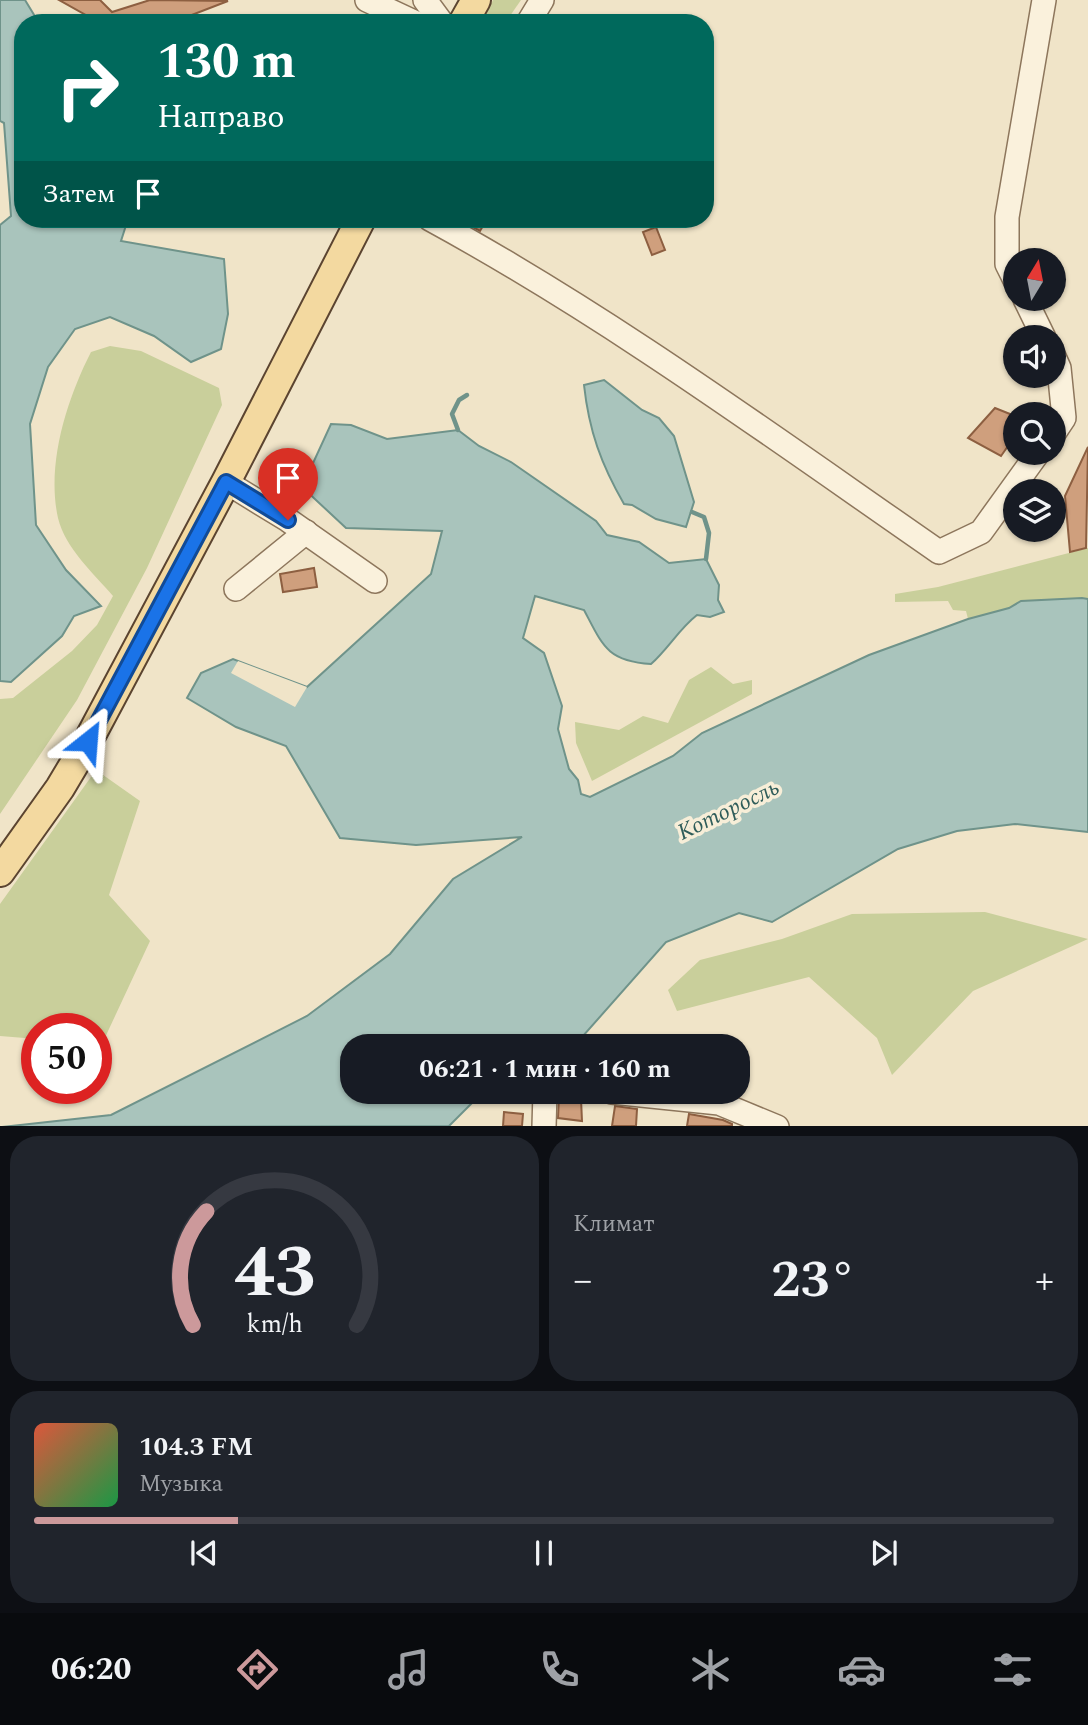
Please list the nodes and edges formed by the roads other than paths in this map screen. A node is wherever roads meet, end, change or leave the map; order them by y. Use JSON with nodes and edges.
{"nodes":[{"id":1,"x":367,"y":0,"type":"edge"},
{"id":2,"x":1044,"y":0,"type":"edge"},
{"id":3,"x":397,"y":14,"type":"edge"},
{"id":4,"x":356,"y":228,"type":"edge"},
{"id":5,"x":447,"y":228,"type":"edge"},
{"id":6,"x":1007,"y":248,"type":"edge"},
{"id":7,"x":1029,"y":465,"type":"edge"},
{"id":8,"x":226,"y":482,"type":"junction"},
{"id":9,"x":306,"y":532,"type":"junction"},
{"id":10,"x":374,"y":581,"type":"dead end"},
{"id":11,"x":236,"y":589,"type":"dead end"},
{"id":12,"x":0,"y":872,"type":"edge"},
{"id":13,"x":545,"y":1104,"type":"edge"},
{"id":14,"x":722,"y":1104,"type":"edge"},
{"id":15,"x":544,"y":1126,"type":"edge"},
{"id":16,"x":778,"y":1126,"type":"edge"}],
"edges":[{"from":1,"to":3,"type":"street"},
{"from":2,"to":6,"type":"street"},
{"from":4,"to":8,"type":"main road"},
{"from":5,"to":7,"type":"street"},
{"from":8,"to":9,"type":"street"},
{"from":8,"to":12,"type":"main road"},
{"from":9,"to":10,"type":"street"},
{"from":9,"to":11,"type":"street"},
{"from":13,"to":15,"type":"street"},
{"from":14,"to":16,"type":"street"}]}
